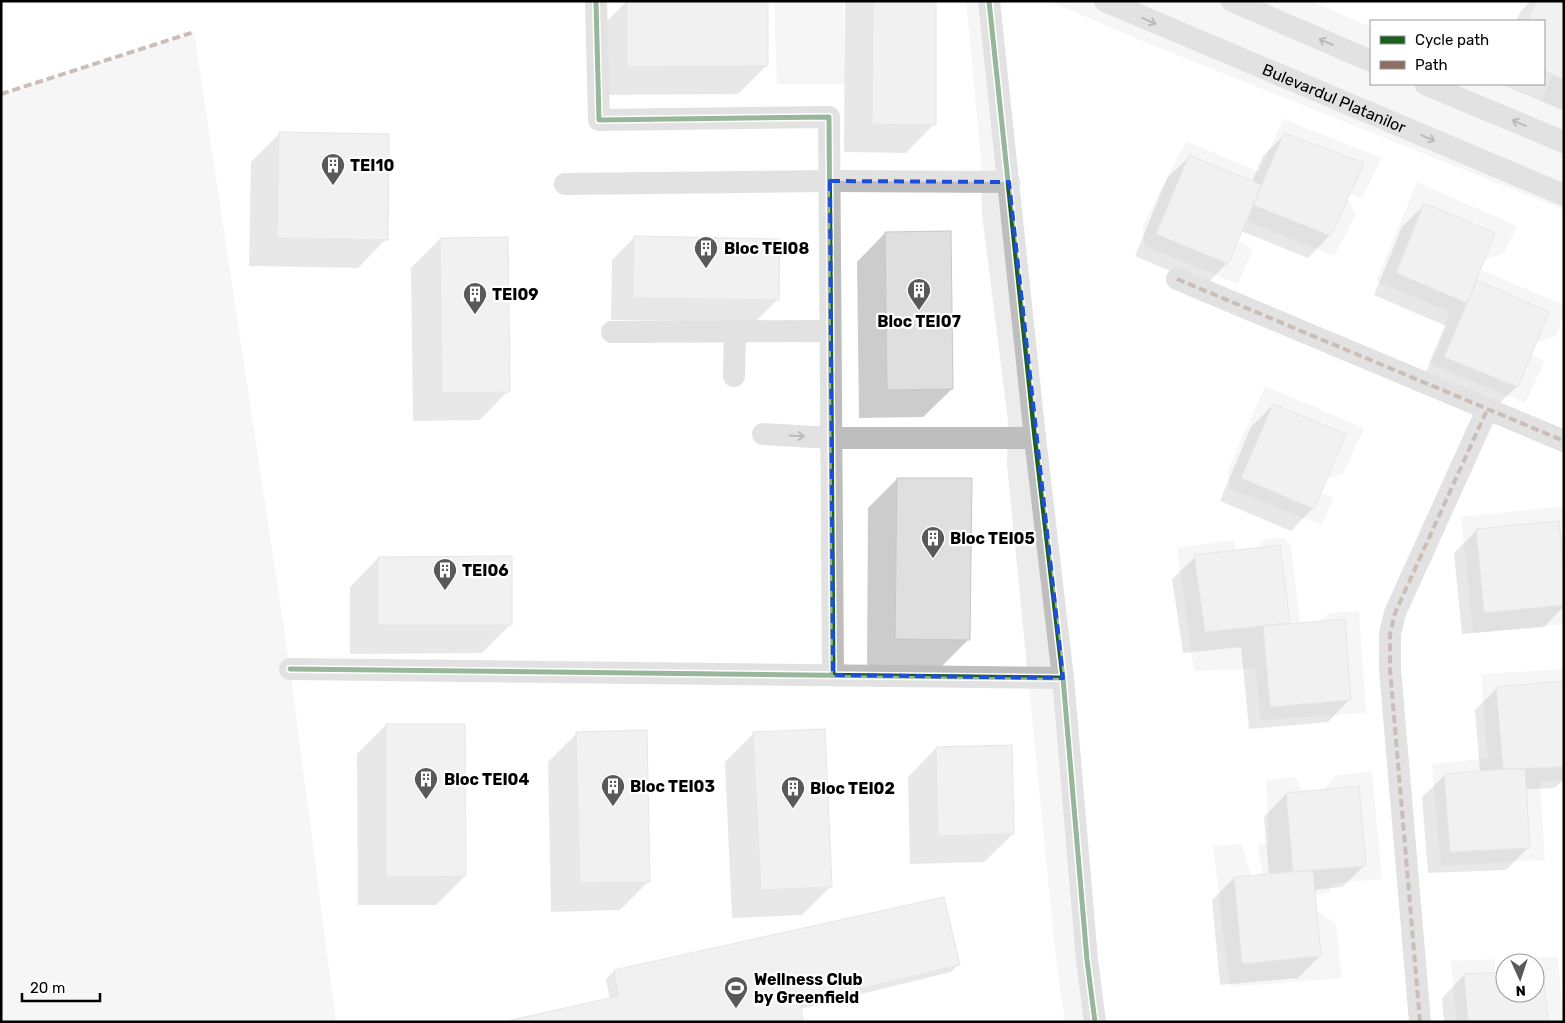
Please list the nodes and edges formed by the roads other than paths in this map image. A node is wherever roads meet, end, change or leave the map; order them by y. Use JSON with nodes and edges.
{"nodes":[{"id":1,"x":596,"y":1,"type":"edge"},
{"id":2,"x":988,"y":1,"type":"edge"},
{"id":3,"x":1105,"y":1,"type":"edge"},
{"id":4,"x":1232,"y":1,"type":"edge"},
{"id":5,"x":1280,"y":11,"type":"edge"},
{"id":6,"x":1370,"y":60,"type":"edge"},
{"id":7,"x":1427,"y":85,"type":"edge"},
{"id":8,"x":1564,"y":142,"type":"edge"},
{"id":9,"x":830,"y":181,"type":"junction"},
{"id":10,"x":1009,"y":182,"type":"junction"},
{"id":11,"x":565,"y":184,"type":"dead end"},
{"id":12,"x":1564,"y":195,"type":"edge"},
{"id":13,"x":1177,"y":279,"type":"dead end"},
{"id":14,"x":735,"y":331,"type":"junction"},
{"id":15,"x":830,"y":331,"type":"junction"},
{"id":16,"x":612,"y":332,"type":"dead end"},
{"id":17,"x":734,"y":376,"type":"dead end"},
{"id":18,"x":1487,"y":410,"type":"junction"},
{"id":19,"x":763,"y":434,"type":"dead end"},
{"id":20,"x":831,"y":438,"type":"junction"},
{"id":21,"x":1035,"y":438,"type":"junction"},
{"id":22,"x":1564,"y":441,"type":"edge"},
{"id":23,"x":290,"y":669,"type":"dead end"},
{"id":24,"x":833,"y":675,"type":"junction"},
{"id":25,"x":1063,"y":678,"type":"junction"},
{"id":26,"x":1095,"y":1022,"type":"edge"},
{"id":27,"x":1420,"y":1022,"type":"edge"}],
"edges":[{"from":1,"to":9,"type":"street"},
{"from":2,"to":10,"type":"street"},
{"from":3,"to":12,"type":"street","name":"Bulevardul Platanilor","one_way":true},
{"from":4,"to":5,"type":"street"},
{"from":6,"to":5,"type":"street","one_way":true},
{"from":8,"to":7,"type":"street","one_way":true},
{"from":9,"to":10,"type":"street"},
{"from":9,"to":11,"type":"street"},
{"from":9,"to":15,"type":"street"},
{"from":10,"to":21,"type":"street"},
{"from":13,"to":18,"type":"street"},
{"from":14,"to":15,"type":"street"},
{"from":14,"to":16,"type":"street"},
{"from":14,"to":17,"type":"street"},
{"from":15,"to":20,"type":"street"},
{"from":18,"to":22,"type":"street"},
{"from":18,"to":27,"type":"street"},
{"from":19,"to":20,"type":"street","one_way":true},
{"from":20,"to":21,"type":"street"},
{"from":20,"to":24,"type":"street"},
{"from":21,"to":25,"type":"street"},
{"from":23,"to":24,"type":"street"},
{"from":24,"to":25,"type":"street"},
{"from":25,"to":26,"type":"street"}]}
